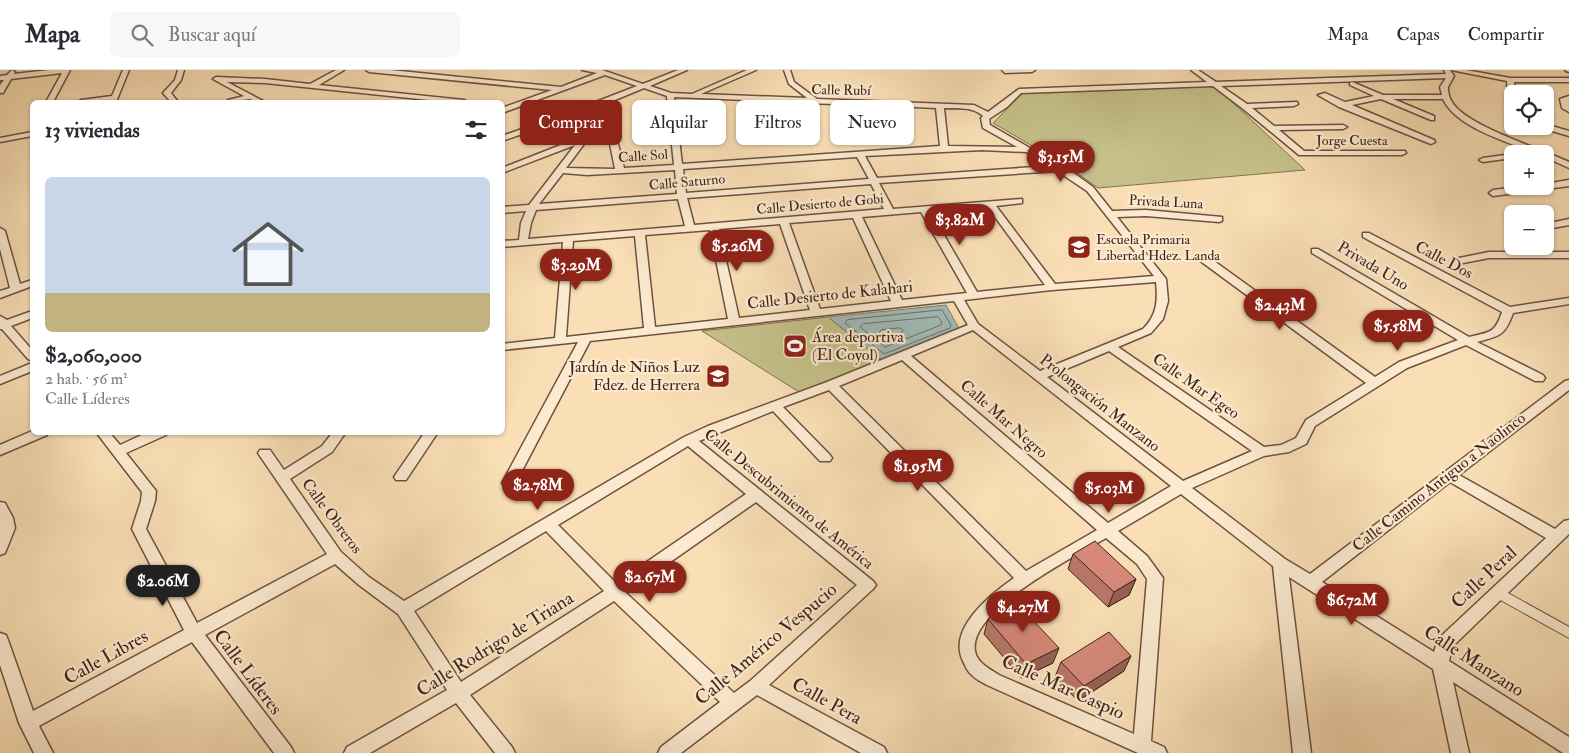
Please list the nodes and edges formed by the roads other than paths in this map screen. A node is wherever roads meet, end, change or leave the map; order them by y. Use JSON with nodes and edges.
{"nodes":[{"id":1,"x":13,"y":70,"type":"edge"},
{"id":2,"x":66,"y":70,"type":"edge"},
{"id":3,"x":126,"y":70,"type":"edge"},
{"id":4,"x":181,"y":70,"type":"edge"},
{"id":5,"x":224,"y":70,"type":"edge"},
{"id":6,"x":341,"y":70,"type":"edge"},
{"id":7,"x":369,"y":70,"type":"edge"},
{"id":8,"x":379,"y":70,"type":"edge"},
{"id":9,"x":585,"y":70,"type":"edge"},
{"id":10,"x":614,"y":70,"type":"edge"},
{"id":11,"x":684,"y":70,"type":"edge"},
{"id":12,"x":752,"y":70,"type":"edge"},
{"id":13,"x":786,"y":70,"type":"edge"},
{"id":14,"x":1005,"y":70,"type":"edge"},
{"id":15,"x":1032,"y":70,"type":"edge"},
{"id":16,"x":1194,"y":70,"type":"edge"},
{"id":17,"x":1330,"y":70,"type":"edge"},
{"id":18,"x":1450,"y":72,"type":"edge"},
{"id":19,"x":605,"y":73,"type":"junction"},
{"id":20,"x":8,"y":77,"type":"junction"},
{"id":21,"x":1010,"y":77,"type":"dead end"},
{"id":22,"x":0,"y":78,"type":"edge"},
{"id":23,"x":213,"y":78,"type":"junction"},
{"id":24,"x":1343,"y":78,"type":"junction"},
{"id":25,"x":1510,"y":80,"type":"junction"},
{"id":26,"x":1569,"y":80,"type":"edge"},
{"id":27,"x":1215,"y":84,"type":"junction"},
{"id":28,"x":1352,"y":84,"type":"dead end"},
{"id":29,"x":1510,"y":85,"type":"edge"},
{"id":30,"x":312,"y":86,"type":"junction"},
{"id":31,"x":644,"y":86,"type":"junction"},
{"id":32,"x":562,"y":89,"type":"junction"},
{"id":33,"x":0,"y":91,"type":"edge"},
{"id":34,"x":384,"y":93,"type":"junction"},
{"id":35,"x":1322,"y":95,"type":"dead end"},
{"id":36,"x":670,"y":96,"type":"junction"},
{"id":37,"x":690,"y":96,"type":"junction"},
{"id":38,"x":250,"y":97,"type":"junction"},
{"id":39,"x":1382,"y":97,"type":"junction"},
{"id":40,"x":1446,"y":97,"type":"junction"},
{"id":41,"x":1569,"y":98,"type":"edge"},
{"id":42,"x":51,"y":100,"type":"edge"},
{"id":43,"x":114,"y":100,"type":"edge"},
{"id":44,"x":172,"y":100,"type":"edge"},
{"id":45,"x":239,"y":100,"type":"edge"},
{"id":46,"x":257,"y":100,"type":"edge"},
{"id":47,"x":372,"y":100,"type":"edge"},
{"id":48,"x":446,"y":100,"type":"edge"},
{"id":49,"x":607,"y":100,"type":"edge"},
{"id":50,"x":671,"y":100,"type":"edge"},
{"id":51,"x":778,"y":100,"type":"edge"},
{"id":52,"x":814,"y":100,"type":"edge"},
{"id":53,"x":1294,"y":104,"type":"dead end"},
{"id":54,"x":914,"y":105,"type":"edge"},
{"id":55,"x":1342,"y":105,"type":"junction"},
{"id":56,"x":940,"y":106,"type":"junction"},
{"id":57,"x":1245,"y":106,"type":"junction"},
{"id":58,"x":505,"y":107,"type":"edge"},
{"id":59,"x":511,"y":108,"type":"junction"},
{"id":60,"x":505,"y":110,"type":"edge"},
{"id":61,"x":1569,"y":110,"type":"edge"},
{"id":62,"x":988,"y":116,"type":"junction"},
{"id":63,"x":1431,"y":118,"type":"dead end"},
{"id":64,"x":1343,"y":127,"type":"dead end"},
{"id":65,"x":1271,"y":128,"type":"junction"},
{"id":66,"x":1554,"y":129,"type":"edge"},
{"id":67,"x":520,"y":132,"type":"edge"},
{"id":68,"x":30,"y":134,"type":"edge"},
{"id":69,"x":1568,"y":134,"type":"edge"},
{"id":70,"x":505,"y":138,"type":"edge"},
{"id":71,"x":0,"y":140,"type":"edge"},
{"id":72,"x":1431,"y":142,"type":"dead end"},
{"id":73,"x":568,"y":145,"type":"edge"},
{"id":74,"x":581,"y":145,"type":"edge"},
{"id":75,"x":614,"y":145,"type":"edge"},
{"id":76,"x":677,"y":145,"type":"edge"},
{"id":77,"x":1525,"y":145,"type":"edge"},
{"id":78,"x":944,"y":148,"type":"junction"},
{"id":79,"x":1026,"y":150,"type":"junction"},
{"id":80,"x":1402,"y":153,"type":"dead end"},
{"id":81,"x":860,"y":154,"type":"junction"},
{"id":82,"x":1504,"y":157,"type":"edge"},
{"id":83,"x":1554,"y":158,"type":"edge"},
{"id":84,"x":1483,"y":160,"type":"dead end"},
{"id":85,"x":1569,"y":165,"type":"edge"},
{"id":86,"x":680,"y":167,"type":"junction"},
{"id":87,"x":1059,"y":168,"type":"junction"},
{"id":88,"x":505,"y":170,"type":"edge"},
{"id":89,"x":561,"y":170,"type":"junction"},
{"id":90,"x":620,"y":171,"type":"junction"},
{"id":91,"x":877,"y":180,"type":"junction"},
{"id":92,"x":1569,"y":183,"type":"edge"},
{"id":93,"x":1493,"y":193,"type":"dead end"},
{"id":94,"x":682,"y":197,"type":"junction"},
{"id":95,"x":1019,"y":201,"type":"dead end"},
{"id":96,"x":990,"y":204,"type":"junction"},
{"id":97,"x":532,"y":208,"type":"junction"},
{"id":98,"x":924,"y":209,"type":"junction"},
{"id":99,"x":505,"y":210,"type":"edge"},
{"id":100,"x":890,"y":212,"type":"junction"},
{"id":101,"x":1112,"y":214,"type":"junction"},
{"id":102,"x":856,"y":215,"type":"junction"},
{"id":103,"x":1219,"y":219,"type":"dead end"},
{"id":104,"x":784,"y":221,"type":"junction"},
{"id":105,"x":1569,"y":222,"type":"edge"},
{"id":106,"x":1554,"y":225,"type":"edge"},
{"id":107,"x":714,"y":227,"type":"junction"},
{"id":108,"x":690,"y":229,"type":"junction"},
{"id":109,"x":0,"y":231,"type":"edge"},
{"id":110,"x":640,"y":233,"type":"junction"},
{"id":111,"x":1366,"y":235,"type":"dead end"},
{"id":112,"x":568,"y":240,"type":"junction"},
{"id":113,"x":523,"y":243,"type":"junction"},
{"id":114,"x":505,"y":244,"type":"edge"},
{"id":115,"x":1315,"y":251,"type":"dead end"},
{"id":116,"x":1569,"y":255,"type":"edge"},
{"id":117,"x":1203,"y":258,"type":"dead end"},
{"id":118,"x":1463,"y":260,"type":"dead end"},
{"id":119,"x":1161,"y":279,"type":"junction"},
{"id":120,"x":30,"y":284,"type":"edge"},
{"id":121,"x":1052,"y":287,"type":"junction"},
{"id":122,"x":16,"y":289,"type":"junction"},
{"id":123,"x":0,"y":295,"type":"edge"},
{"id":124,"x":974,"y":296,"type":"junction"},
{"id":125,"x":958,"y":298,"type":"junction"},
{"id":126,"x":1569,"y":301,"type":"edge"},
{"id":127,"x":898,"y":304,"type":"junction"},
{"id":128,"x":1508,"y":311,"type":"junction"},
{"id":129,"x":816,"y":313,"type":"junction"},
{"id":130,"x":30,"y":315,"type":"edge"},
{"id":131,"x":734,"y":322,"type":"junction"},
{"id":132,"x":2,"y":323,"type":"edge"},
{"id":133,"x":974,"y":326,"type":"junction"},
{"id":134,"x":650,"y":330,"type":"junction"},
{"id":135,"x":586,"y":337,"type":"junction"},
{"id":136,"x":560,"y":340,"type":"junction"},
{"id":137,"x":1467,"y":340,"type":"junction"},
{"id":138,"x":505,"y":347,"type":"edge"},
{"id":139,"x":1110,"y":347,"type":"junction"},
{"id":140,"x":30,"y":355,"type":"edge"},
{"id":141,"x":904,"y":356,"type":"junction"},
{"id":142,"x":30,"y":368,"type":"edge"},
{"id":143,"x":1039,"y":376,"type":"junction"},
{"id":144,"x":1539,"y":378,"type":"dead end"},
{"id":145,"x":0,"y":380,"type":"edge"},
{"id":146,"x":1373,"y":382,"type":"junction"},
{"id":147,"x":831,"y":385,"type":"junction"},
{"id":148,"x":1566,"y":389,"type":"edge"},
{"id":149,"x":775,"y":406,"type":"junction"},
{"id":150,"x":35,"y":435,"type":"edge"},
{"id":151,"x":105,"y":435,"type":"edge"},
{"id":152,"x":154,"y":435,"type":"edge"},
{"id":153,"x":338,"y":435,"type":"edge"},
{"id":154,"x":430,"y":435,"type":"edge"},
{"id":155,"x":688,"y":440,"type":"junction"},
{"id":156,"x":0,"y":450,"type":"edge"},
{"id":157,"x":118,"y":451,"type":"junction"},
{"id":158,"x":1262,"y":452,"type":"junction"},
{"id":159,"x":265,"y":453,"type":"dead end"},
{"id":160,"x":825,"y":458,"type":"dead end"},
{"id":161,"x":1448,"y":475,"type":"junction"},
{"id":162,"x":282,"y":477,"type":"junction"},
{"id":163,"x":401,"y":477,"type":"dead end"},
{"id":164,"x":509,"y":483,"type":"dead end"},
{"id":165,"x":1181,"y":487,"type":"junction"},
{"id":166,"x":754,"y":495,"type":"junction"},
{"id":167,"x":0,"y":507,"type":"edge"},
{"id":168,"x":547,"y":523,"type":"junction"},
{"id":169,"x":1569,"y":525,"type":"edge"},
{"id":170,"x":1106,"y":530,"type":"junction"},
{"id":171,"x":1557,"y":537,"type":"junction"},
{"id":172,"x":0,"y":549,"type":"edge"},
{"id":173,"x":336,"y":556,"type":"junction"},
{"id":174,"x":1280,"y":562,"type":"junction"},
{"id":175,"x":1026,"y":579,"type":"junction"},
{"id":176,"x":1311,"y":582,"type":"junction"},
{"id":177,"x":868,"y":585,"type":"joint"},
{"id":178,"x":615,"y":592,"type":"junction"},
{"id":179,"x":1499,"y":593,"type":"junction"},
{"id":180,"x":404,"y":608,"type":"junction"},
{"id":181,"x":1569,"y":632,"type":"edge"},
{"id":182,"x":194,"y":633,"type":"junction"},
{"id":183,"x":0,"y":640,"type":"edge"},
{"id":184,"x":1440,"y":664,"type":"junction"},
{"id":185,"x":756,"y":686,"type":"junction"},
{"id":186,"x":458,"y":693,"type":"junction"},
{"id":187,"x":733,"y":703,"type":"junction"},
{"id":188,"x":28,"y":723,"type":"junction"},
{"id":189,"x":1142,"y":745,"type":"junction"},
{"id":190,"x":1569,"y":748,"type":"edge"},
{"id":191,"x":44,"y":753,"type":"edge"},
{"id":192,"x":285,"y":753,"type":"edge"},
{"id":193,"x":353,"y":753,"type":"edge"},
{"id":194,"x":506,"y":753,"type":"edge"},
{"id":195,"x":667,"y":753,"type":"edge"},
{"id":196,"x":878,"y":753,"type":"edge"},
{"id":197,"x":1158,"y":753,"type":"edge"},
{"id":198,"x":1302,"y":753,"type":"edge"},
{"id":199,"x":1460,"y":753,"type":"edge"}],
"edges":[{"from":1,"to":20,"type":"street"},
{"from":2,"to":20,"type":"street"},
{"from":2,"to":42,"type":"street"},
{"from":3,"to":43,"type":"street"},
{"from":4,"to":44,"type":"street"},
{"from":5,"to":23,"type":"street"},
{"from":6,"to":30,"type":"street"},
{"from":7,"to":8,"type":"street"},
{"from":8,"to":32,"type":"street"},
{"from":9,"to":19,"type":"street","name":"Calle Rubí"},
{"from":10,"to":19,"type":"street"},
{"from":11,"to":31,"type":"street"},
{"from":12,"to":37,"type":"street"},
{"from":13,"to":52,"type":"street"},
{"from":14,"to":15,"type":"street"},
{"from":14,"to":21,"type":"street"},
{"from":16,"to":27,"type":"street"},
{"from":17,"to":24,"type":"street"},
{"from":18,"to":24,"type":"street"},
{"from":18,"to":25,"type":"street"},
{"from":18,"to":40,"type":"street"},
{"from":19,"to":31,"type":"street","name":"Calle Rubí"},
{"from":19,"to":32,"type":"street"},
{"from":20,"to":22,"type":"street"},
{"from":20,"to":33,"type":"street"},
{"from":23,"to":30,"type":"street"},
{"from":23,"to":38,"type":"street"},
{"from":24,"to":27,"type":"street"},
{"from":25,"to":26,"type":"street"},
{"from":25,"to":29,"type":"street"},
{"from":27,"to":57,"type":"street"},
{"from":27,"to":62,"type":"street"},
{"from":28,"to":39,"type":"street"},
{"from":30,"to":34,"type":"street"},
{"from":31,"to":36,"type":"street","name":"Calle Rubí"},
{"from":31,"to":49,"type":"street"},
{"from":32,"to":59,"type":"street"},
{"from":34,"to":47,"type":"street"},
{"from":34,"to":48,"type":"street"},
{"from":35,"to":55,"type":"street"},
{"from":36,"to":37,"type":"street","name":"Calle Rubí"},
{"from":36,"to":50,"type":"street"},
{"from":37,"to":51,"type":"street","name":"Calle Rubí"},
{"from":38,"to":45,"type":"street"},
{"from":38,"to":46,"type":"street"},
{"from":39,"to":40,"type":"street"},
{"from":39,"to":55,"type":"street"},
{"from":39,"to":63,"type":"street"},
{"from":40,"to":77,"type":"street"},
{"from":41,"to":61,"type":"street"},
{"from":53,"to":57,"type":"street"},
{"from":54,"to":56,"type":"street","name":"Calle Rubí"},
{"from":55,"to":72,"type":"street"},
{"from":56,"to":62,"type":"street","name":"Calle Rubí"},
{"from":56,"to":78,"type":"street"},
{"from":57,"to":65,"type":"street"},
{"from":58,"to":59,"type":"street"},
{"from":59,"to":60,"type":"street"},
{"from":62,"to":79,"type":"street"},
{"from":64,"to":65,"type":"street"},
{"from":65,"to":80,"type":"street","name":"Jorge Cuesta"},
{"from":66,"to":69,"type":"street"},
{"from":67,"to":70,"type":"street"},
{"from":68,"to":71,"type":"street"},
{"from":73,"to":88,"type":"street"},
{"from":74,"to":89,"type":"street"},
{"from":75,"to":90,"type":"street"},
{"from":76,"to":86,"type":"street"},
{"from":78,"to":79,"type":"street","name":"Calle Sol"},
{"from":78,"to":81,"type":"street","name":"Calle Sol"},
{"from":79,"to":87,"type":"street"},
{"from":81,"to":86,"type":"street","name":"Calle Sol"},
{"from":81,"to":91,"type":"street"},
{"from":82,"to":84,"type":"street"},
{"from":83,"to":85,"type":"street"},
{"from":86,"to":90,"type":"street","name":"Calle Sol"},
{"from":86,"to":94,"type":"street"},
{"from":87,"to":91,"type":"street","name":"Calle Saturno"},
{"from":87,"to":101,"type":"street"},
{"from":89,"to":90,"type":"street","name":"Calle Sol"},
{"from":89,"to":97,"type":"street"},
{"from":91,"to":94,"type":"street","name":"Calle Saturno"},
{"from":91,"to":100,"type":"street"},
{"from":92,"to":93,"type":"street"},
{"from":94,"to":97,"type":"street","name":"Calle Saturno"},
{"from":94,"to":108,"type":"street"},
{"from":95,"to":96,"type":"street","name":"Calle Desierto de Gobi"},
{"from":96,"to":98,"type":"street","name":"Calle Desierto de Gobi"},
{"from":96,"to":121,"type":"street"},
{"from":97,"to":99,"type":"street","name":"Calle Saturno"},
{"from":97,"to":113,"type":"street"},
{"from":98,"to":100,"type":"street","name":"Calle Desierto de Gobi"},
{"from":98,"to":124,"type":"street"},
{"from":100,"to":102,"type":"street","name":"Calle Desierto de Gobi"},
{"from":101,"to":103,"type":"street","name":"Privada Luna"},
{"from":101,"to":119,"type":"street"},
{"from":102,"to":104,"type":"street","name":"Calle Desierto de Gobi"},
{"from":102,"to":127,"type":"street"},
{"from":104,"to":107,"type":"street","name":"Calle Desierto de Gobi"},
{"from":104,"to":129,"type":"street"},
{"from":105,"to":106,"type":"street"},
{"from":107,"to":108,"type":"street","name":"Calle Desierto de Gobi"},
{"from":107,"to":131,"type":"street"},
{"from":108,"to":110,"type":"street","name":"Calle Desierto de Gobi"},
{"from":109,"to":122,"type":"street"},
{"from":110,"to":112,"type":"street","name":"Calle Desierto de Gobi"},
{"from":110,"to":134,"type":"street"},
{"from":111,"to":128,"type":"street","name":"Calle Dos"},
{"from":112,"to":113,"type":"street","name":"Calle Desierto de Gobi"},
{"from":112,"to":136,"type":"street"},
{"from":113,"to":114,"type":"street","name":"Calle Desierto de Gobi"},
{"from":115,"to":137,"type":"street","name":"Privada Uno"},
{"from":116,"to":118,"type":"street"},
{"from":117,"to":146,"type":"street"},
{"from":119,"to":121,"type":"street","name":"Calle Desierto de Kalahari"},
{"from":119,"to":139,"type":"street"},
{"from":120,"to":122,"type":"street"},
{"from":121,"to":124,"type":"street","name":"Calle Desierto de Kalahari"},
{"from":122,"to":123,"type":"street"},
{"from":124,"to":125,"type":"street","name":"Calle Desierto de Kalahari"},
{"from":125,"to":127,"type":"street","name":"Calle Desierto de Kalahari"},
{"from":125,"to":133,"type":"street","name":"Prolongación Manzano"},
{"from":126,"to":128,"type":"street"},
{"from":127,"to":129,"type":"street","name":"Calle Desierto de Kalahari"},
{"from":128,"to":137,"type":"street","name":"Calle Mar Caspio"},
{"from":129,"to":131,"type":"street","name":"Calle Desierto de Kalahari"},
{"from":130,"to":132,"type":"street"},
{"from":131,"to":134,"type":"street","name":"Calle Desierto de Kalahari"},
{"from":132,"to":140,"type":"street"},
{"from":133,"to":141,"type":"street"},
{"from":133,"to":143,"type":"street","name":"Prolongación Manzano"},
{"from":134,"to":135,"type":"street","name":"Calle Desierto de Kalahari"},
{"from":135,"to":136,"type":"street","name":"Calle Desierto de Kalahari"},
{"from":135,"to":164,"type":"street"},
{"from":136,"to":138,"type":"street","name":"Calle Desierto de Kalahari"},
{"from":137,"to":144,"type":"street","name":"Privada Uno"},
{"from":137,"to":146,"type":"street","name":"Calle Mar Caspio"},
{"from":139,"to":143,"type":"street"},
{"from":139,"to":158,"type":"street","name":"Calle Mar Egeo"},
{"from":141,"to":147,"type":"street"},
{"from":141,"to":170,"type":"street","name":"Calle Mar Negro"},
{"from":142,"to":145,"type":"street"},
{"from":143,"to":165,"type":"street","name":"Prolongación Manzano"},
{"from":146,"to":158,"type":"street","name":"Calle Mar Caspio"},
{"from":147,"to":149,"type":"street"},
{"from":147,"to":175,"type":"street"},
{"from":148,"to":161,"type":"street","name":"Calle Camino Antiguo a Naolinco"},
{"from":149,"to":155,"type":"street"},
{"from":149,"to":160,"type":"street"},
{"from":150,"to":156,"type":"street"},
{"from":151,"to":157,"type":"street","name":"Calle Líderes"},
{"from":152,"to":157,"type":"street"},
{"from":153,"to":162,"type":"street"},
{"from":154,"to":163,"type":"street"},
{"from":155,"to":166,"type":"street","name":"Calle Descubrimiento de América"},
{"from":155,"to":168,"type":"street"},
{"from":157,"to":182,"type":"street","name":"Calle Líderes"},
{"from":158,"to":165,"type":"street","name":"Calle Mar Caspio"},
{"from":159,"to":162,"type":"street","name":"Calle Obreros"},
{"from":161,"to":171,"type":"street"},
{"from":161,"to":176,"type":"street","name":"Calle Camino Antiguo a Naolinco"},
{"from":162,"to":173,"type":"street","name":"Calle Obreros"},
{"from":165,"to":170,"type":"street","name":"Calle Mar Caspio"},
{"from":165,"to":174,"type":"street","name":"Prolongación Manzano"},
{"from":166,"to":177,"type":"street","name":"Calle Descubrimiento de América"},
{"from":166,"to":178,"type":"street","name":"Calle Rodrigo de Triana"},
{"from":167,"to":172,"type":"street"},
{"from":168,"to":178,"type":"street"},
{"from":168,"to":180,"type":"street"},
{"from":169,"to":171,"type":"street","name":"Calle Peral"},
{"from":170,"to":175,"type":"street","name":"Calle Mar Caspio"},
{"from":170,"to":189,"type":"street","name":"Calle Mar Negro"},
{"from":171,"to":179,"type":"street","name":"Calle Peral"},
{"from":173,"to":180,"type":"street","name":"Calle Obreros"},
{"from":173,"to":182,"type":"street","name":"Calle Libres"},
{"from":174,"to":176,"type":"street","name":"Calle Manzano"},
{"from":174,"to":198,"type":"street"},
{"from":175,"to":189,"type":"street","name":"Calle Mar Caspio"},
{"from":176,"to":184,"type":"street","name":"Calle Manzano"},
{"from":177,"to":185,"type":"street","name":"Calle Américo Vespucio"},
{"from":178,"to":186,"type":"street","name":"Calle Rodrigo de Triana"},
{"from":178,"to":187,"type":"street"},
{"from":179,"to":181,"type":"street"},
{"from":179,"to":184,"type":"street","name":"Calle Peral"},
{"from":180,"to":186,"type":"street"},
{"from":182,"to":188,"type":"street","name":"Calle Libres"},
{"from":182,"to":192,"type":"street","name":"Calle Líderes"},
{"from":183,"to":188,"type":"street"},
{"from":184,"to":190,"type":"street","name":"Calle Manzano"},
{"from":184,"to":199,"type":"street"},
{"from":185,"to":187,"type":"street","name":"Calle Américo Vespucio"},
{"from":185,"to":196,"type":"street","name":"Calle Pera"},
{"from":186,"to":193,"type":"street","name":"Calle Rodrigo de Triana"},
{"from":186,"to":194,"type":"street"},
{"from":187,"to":195,"type":"street","name":"Calle Américo Vespucio"},
{"from":188,"to":191,"type":"street"},
{"from":189,"to":197,"type":"street","name":"Calle Mar Caspio"}]}
